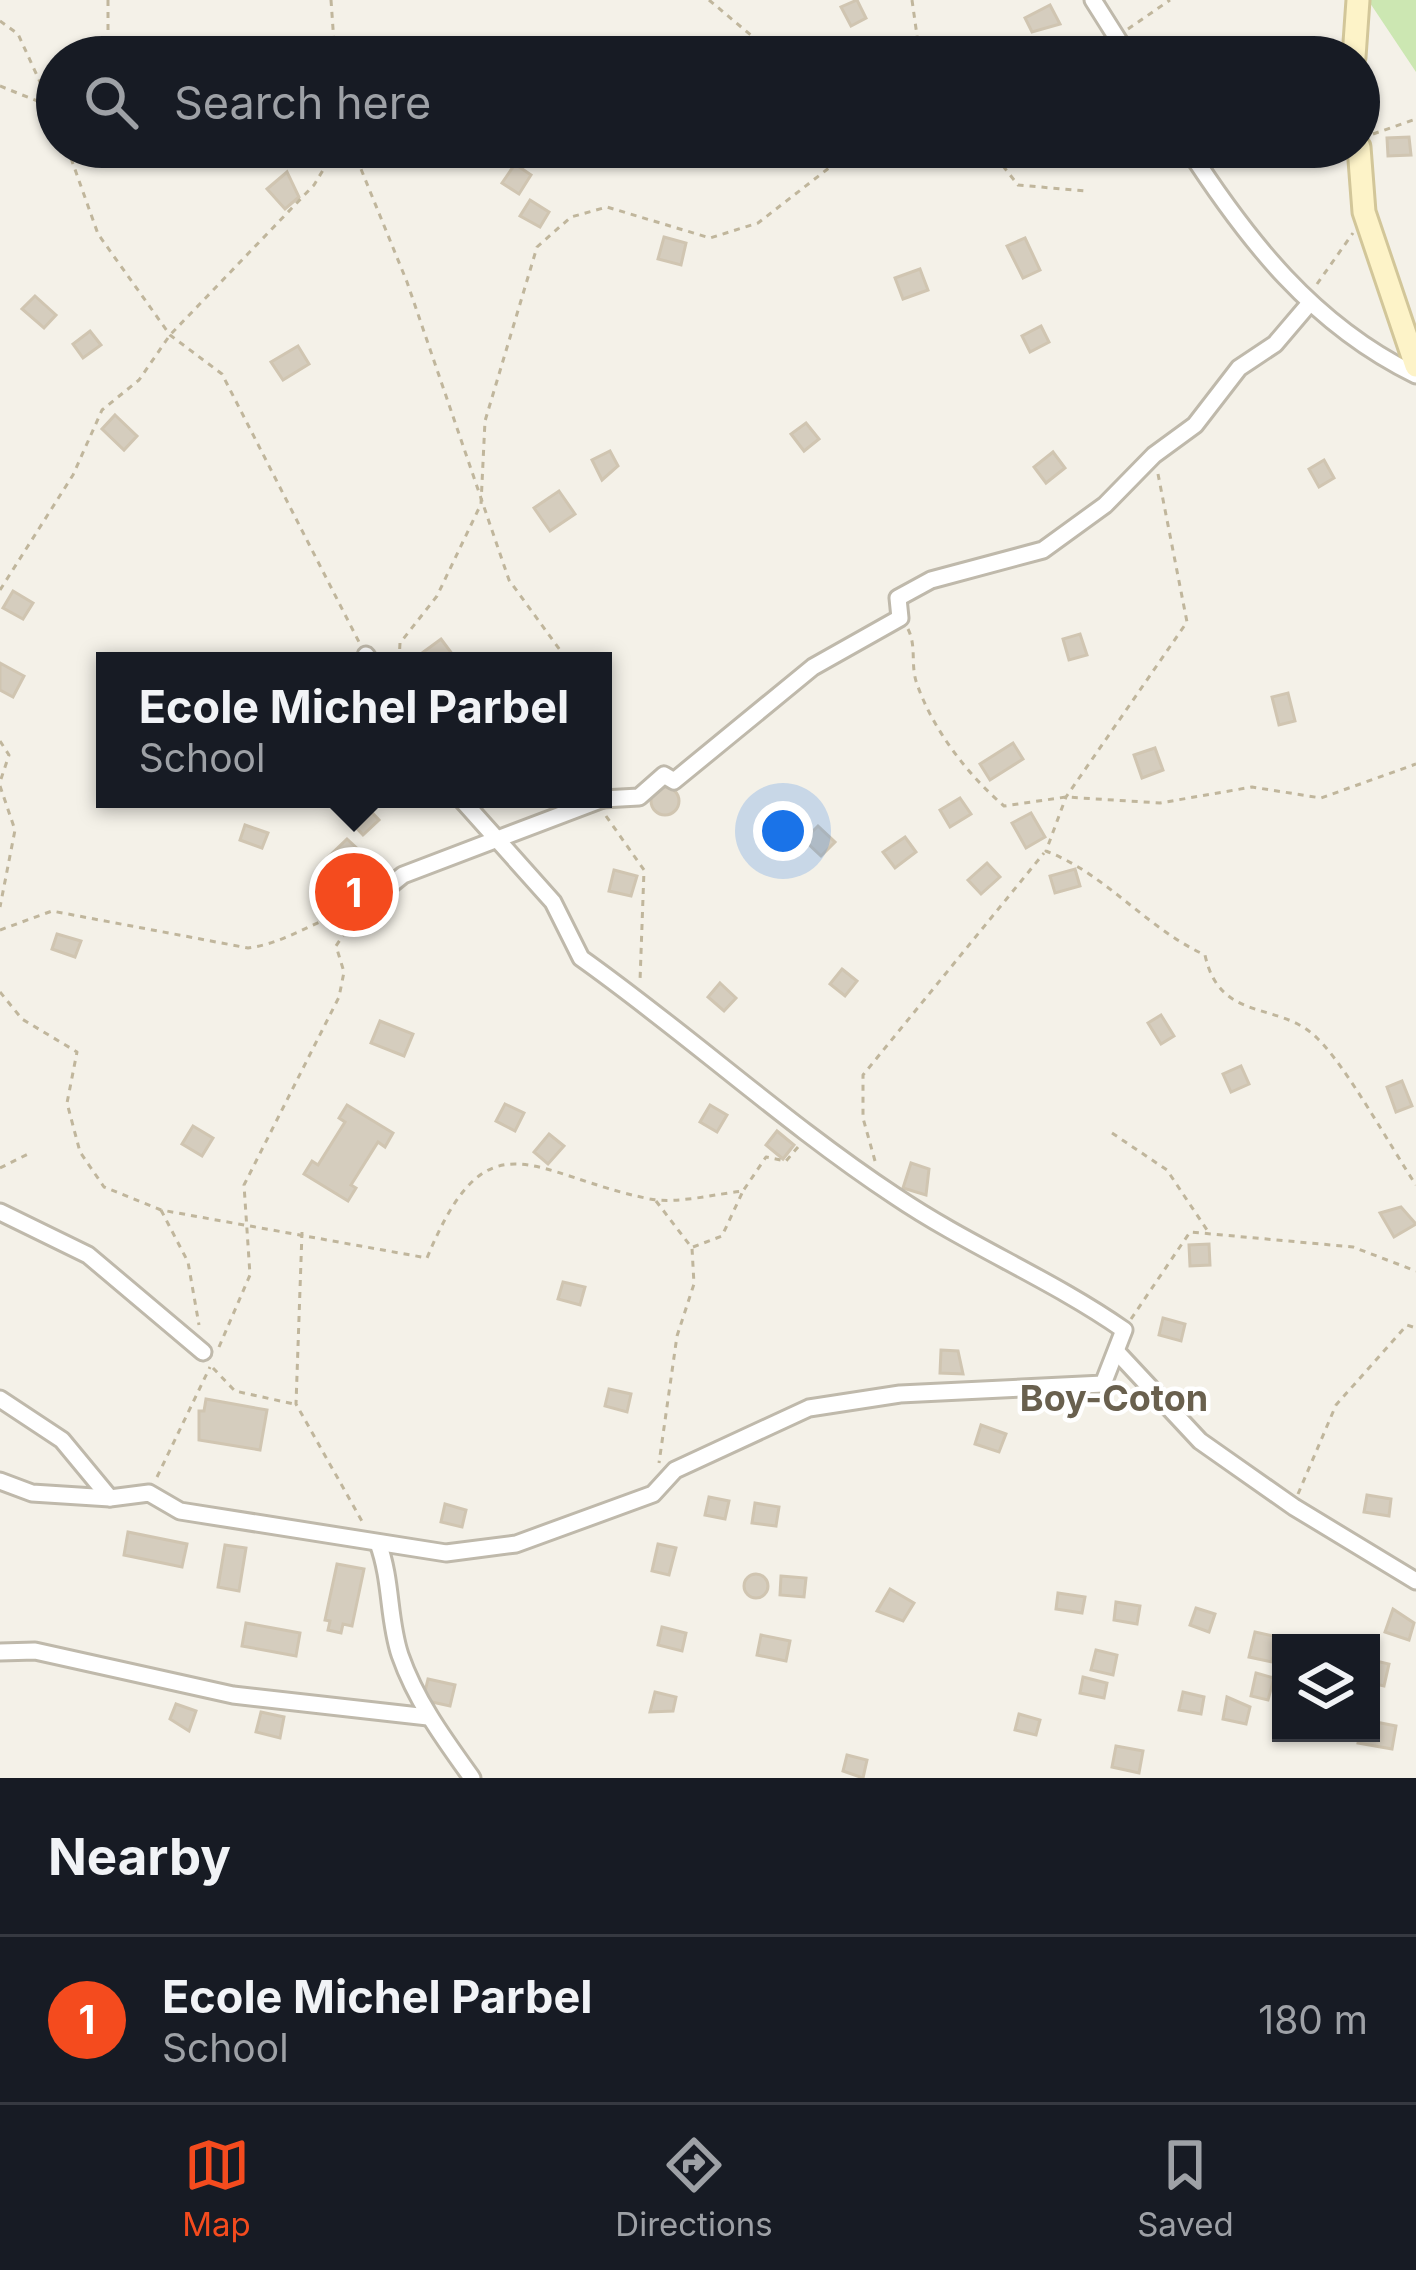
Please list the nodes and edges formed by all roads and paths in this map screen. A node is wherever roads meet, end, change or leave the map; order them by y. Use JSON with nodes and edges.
{"nodes":[{"id":1,"x":108,"y":0,"type":"edge"},
{"id":2,"x":331,"y":0,"type":"edge"},
{"id":3,"x":709,"y":0,"type":"edge"},
{"id":4,"x":912,"y":0,"type":"edge"},
{"id":5,"x":1093,"y":0,"type":"edge"},
{"id":6,"x":1170,"y":0,"type":"edge"},
{"id":7,"x":1358,"y":0,"type":"edge"},
{"id":8,"x":0,"y":21,"type":"edge"},
{"id":9,"x":108,"y":36,"type":"edge"},
{"id":10,"x":334,"y":36,"type":"edge"},
{"id":11,"x":752,"y":36,"type":"edge"},
{"id":12,"x":917,"y":36,"type":"edge"},
{"id":13,"x":1115,"y":36,"type":"edge"},
{"id":14,"x":1117,"y":36,"type":"edge"},
{"id":15,"x":1355,"y":36,"type":"edge"},
{"id":16,"x":36,"y":72,"type":"edge"},
{"id":17,"x":0,"y":86,"type":"edge"},
{"id":18,"x":36,"y":101,"type":"edge"},
{"id":19,"x":74,"y":168,"type":"edge"},
{"id":20,"x":324,"y":168,"type":"edge"},
{"id":21,"x":361,"y":168,"type":"edge"},
{"id":22,"x":829,"y":168,"type":"edge"},
{"id":23,"x":1005,"y":168,"type":"edge"},
{"id":24,"x":1200,"y":168,"type":"edge"},
{"id":25,"x":1360,"y":168,"type":"edge"},
{"id":26,"x":1085,"y":191,"type":"dead end"},
{"id":27,"x":1362,"y":200,"type":"junction"},
{"id":28,"x":1306,"y":301,"type":"junction"},
{"id":29,"x":170,"y":334,"type":"junction"},
{"id":30,"x":1416,"y":370,"type":"edge"},
{"id":31,"x":1154,"y":455,"type":"junction"},
{"id":32,"x":481,"y":504,"type":"junction"},
{"id":33,"x":0,"y":590,"type":"edge"},
{"id":34,"x":899,"y":618,"type":"junction"},
{"id":35,"x":365,"y":652,"type":"edge"},
{"id":36,"x":400,"y":652,"type":"edge"},
{"id":37,"x":561,"y":652,"type":"edge"},
{"id":38,"x":0,"y":741,"type":"edge"},
{"id":39,"x":1416,"y":764,"type":"edge"},
{"id":40,"x":0,"y":784,"type":"edge"},
{"id":41,"x":1066,"y":797,"type":"junction"},
{"id":42,"x":612,"y":799,"type":"edge"},
{"id":43,"x":467,"y":808,"type":"edge"},
{"id":44,"x":579,"y":808,"type":"edge"},
{"id":45,"x":606,"y":808,"type":"edge"},
{"id":46,"x":493,"y":840,"type":"junction"},
{"id":47,"x":1046,"y":851,"type":"junction"},
{"id":48,"x":0,"y":907,"type":"edge"},
{"id":49,"x":362,"y":908,"type":"junction"},
{"id":50,"x":0,"y":930,"type":"edge"},
{"id":51,"x":0,"y":992,"type":"edge"},
{"id":52,"x":639,"y":999,"type":"junction"},
{"id":53,"x":812,"y":1132,"type":"junction"},
{"id":54,"x":1112,"y":1133,"type":"dead end"},
{"id":55,"x":28,"y":1154,"type":"dead end"},
{"id":56,"x":0,"y":1168,"type":"edge"},
{"id":57,"x":1416,"y":1185,"type":"edge"},
{"id":58,"x":743,"y":1191,"type":"junction"},
{"id":59,"x":892,"y":1195,"type":"junction"},
{"id":60,"x":656,"y":1200,"type":"junction"},
{"id":61,"x":161,"y":1210,"type":"junction"},
{"id":62,"x":0,"y":1212,"type":"edge"},
{"id":63,"x":244,"y":1226,"type":"junction"},
{"id":64,"x":302,"y":1232,"type":"junction"},
{"id":65,"x":1207,"y":1232,"type":"junction"},
{"id":66,"x":692,"y":1248,"type":"junction"},
{"id":67,"x":1416,"y":1271,"type":"edge"},
{"id":68,"x":1416,"y":1328,"type":"edge"},
{"id":69,"x":1124,"y":1330,"type":"junction"},
{"id":70,"x":1117,"y":1352,"type":"junction"},
{"id":71,"x":211,"y":1355,"type":"junction"},
{"id":72,"x":0,"y":1400,"type":"edge"},
{"id":73,"x":296,"y":1404,"type":"junction"},
{"id":74,"x":0,"y":1481,"type":"edge"},
{"id":75,"x":149,"y":1493,"type":"junction"},
{"id":76,"x":653,"y":1494,"type":"junction"},
{"id":77,"x":110,"y":1498,"type":"junction"},
{"id":78,"x":1294,"y":1507,"type":"junction"},
{"id":79,"x":378,"y":1544,"type":"junction"},
{"id":80,"x":1416,"y":1581,"type":"edge"},
{"id":81,"x":0,"y":1652,"type":"edge"},
{"id":82,"x":428,"y":1717,"type":"junction"},
{"id":83,"x":472,"y":1778,"type":"edge"}],
"edges":[{"from":1,"to":9,"type":"path"},
{"from":2,"to":10,"type":"path"},
{"from":3,"to":11,"type":"path"},
{"from":4,"to":12,"type":"path"},
{"from":5,"to":13,"type":"street"},
{"from":6,"to":14,"type":"path"},
{"from":7,"to":15,"type":"main road"},
{"from":8,"to":16,"type":"path"},
{"from":17,"to":18,"type":"path"},
{"from":19,"to":29,"type":"path"},
{"from":20,"to":29,"type":"path"},
{"from":21,"to":32,"type":"path"},
{"from":22,"to":32,"type":"path"},
{"from":23,"to":26,"type":"path"},
{"from":24,"to":28,"type":"street"},
{"from":25,"to":27,"type":"main road"},
{"from":27,"to":28,"type":"path"},
{"from":27,"to":30,"type":"main road"},
{"from":28,"to":30,"type":"street"},
{"from":28,"to":31,"type":"street"},
{"from":29,"to":33,"type":"path"},
{"from":29,"to":35,"type":"path"},
{"from":31,"to":34,"type":"street"},
{"from":31,"to":41,"type":"path"},
{"from":32,"to":36,"type":"path"},
{"from":32,"to":37,"type":"path"},
{"from":34,"to":41,"type":"path"},
{"from":34,"to":42,"type":"street"},
{"from":38,"to":40,"type":"path"},
{"from":39,"to":41,"type":"path"},
{"from":40,"to":48,"type":"path"},
{"from":41,"to":47,"type":"path"},
{"from":43,"to":46,"type":"street"},
{"from":44,"to":46,"type":"street"},
{"from":45,"to":52,"type":"path"},
{"from":46,"to":49,"type":"street"},
{"from":46,"to":52,"type":"street"},
{"from":47,"to":57,"type":"path"},
{"from":47,"to":59,"type":"path"},
{"from":49,"to":50,"type":"path"},
{"from":49,"to":63,"type":"path"},
{"from":51,"to":61,"type":"path"},
{"from":52,"to":53,"type":"street"},
{"from":53,"to":58,"type":"path"},
{"from":53,"to":59,"type":"street"},
{"from":54,"to":65,"type":"path"},
{"from":55,"to":56,"type":"path"},
{"from":58,"to":60,"type":"path"},
{"from":58,"to":66,"type":"path"},
{"from":59,"to":69,"type":"street"},
{"from":60,"to":64,"type":"path"},
{"from":60,"to":66,"type":"path"},
{"from":61,"to":63,"type":"path"},
{"from":61,"to":71,"type":"path"},
{"from":62,"to":71,"type":"street"},
{"from":63,"to":64,"type":"path"},
{"from":63,"to":71,"type":"path"},
{"from":64,"to":73,"type":"path"},
{"from":65,"to":67,"type":"path"},
{"from":65,"to":69,"type":"path"},
{"from":66,"to":76,"type":"path"},
{"from":68,"to":78,"type":"path"},
{"from":69,"to":70,"type":"street"},
{"from":70,"to":76,"type":"street"},
{"from":70,"to":78,"type":"street"},
{"from":71,"to":73,"type":"path"},
{"from":71,"to":75,"type":"path"},
{"from":72,"to":77,"type":"street"},
{"from":73,"to":79,"type":"path"},
{"from":74,"to":77,"type":"street"},
{"from":75,"to":77,"type":"street"},
{"from":75,"to":79,"type":"street"},
{"from":76,"to":79,"type":"street"},
{"from":78,"to":80,"type":"street"},
{"from":79,"to":82,"type":"street"},
{"from":81,"to":82,"type":"street"},
{"from":82,"to":83,"type":"street"}]}
